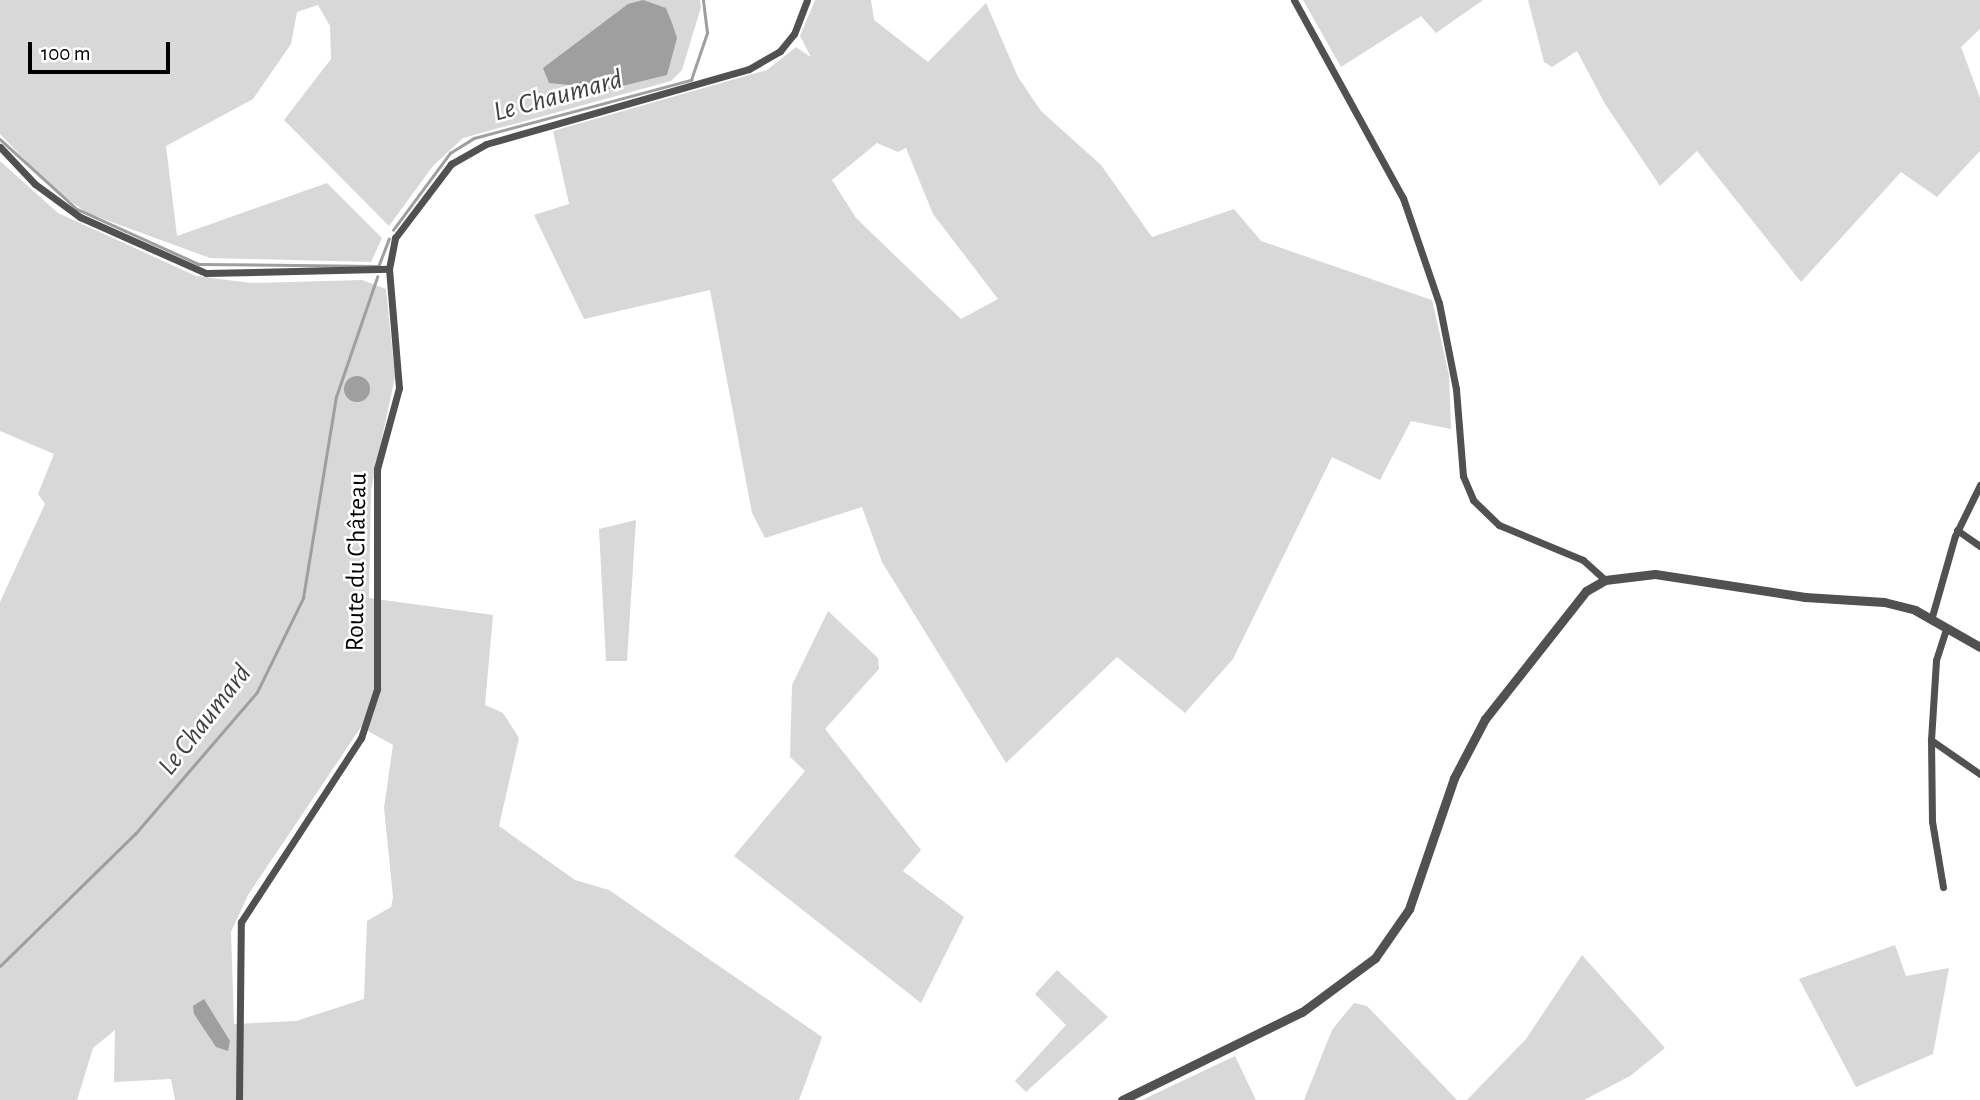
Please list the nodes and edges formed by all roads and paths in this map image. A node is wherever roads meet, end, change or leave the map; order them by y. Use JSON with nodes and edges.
{"nodes":[{"id":1,"x":807,"y":0,"type":"edge"},
{"id":2,"x":1294,"y":0,"type":"edge"},
{"id":3,"x":0,"y":147,"type":"edge"},
{"id":4,"x":388,"y":269,"type":"junction"},
{"id":5,"x":1980,"y":485,"type":"edge"},
{"id":6,"x":1957,"y":530,"type":"junction"},
{"id":7,"x":1980,"y":547,"type":"edge"},
{"id":8,"x":1605,"y":580,"type":"junction"},
{"id":9,"x":1931,"y":620,"type":"junction"},
{"id":10,"x":1945,"y":630,"type":"junction"},
{"id":11,"x":1980,"y":648,"type":"edge"},
{"id":12,"x":1931,"y":740,"type":"junction"},
{"id":13,"x":1980,"y":774,"type":"edge"},
{"id":14,"x":1943,"y":887,"type":"dead end"},
{"id":15,"x":239,"y":1100,"type":"edge"},
{"id":16,"x":1122,"y":1100,"type":"edge"}],
"edges":[{"from":1,"to":4,"type":"street","name":"Route du Château"},
{"from":2,"to":8,"type":"street"},
{"from":3,"to":4,"type":"street"},
{"from":4,"to":15,"type":"street","name":"Route du Château"},
{"from":5,"to":6,"type":"street"},
{"from":6,"to":7,"type":"street"},
{"from":6,"to":9,"type":"street"},
{"from":8,"to":9,"type":"street"},
{"from":8,"to":16,"type":"street"},
{"from":9,"to":10,"type":"street"},
{"from":10,"to":11,"type":"street"},
{"from":10,"to":12,"type":"street"},
{"from":12,"to":13,"type":"street"},
{"from":12,"to":14,"type":"street"}]}
